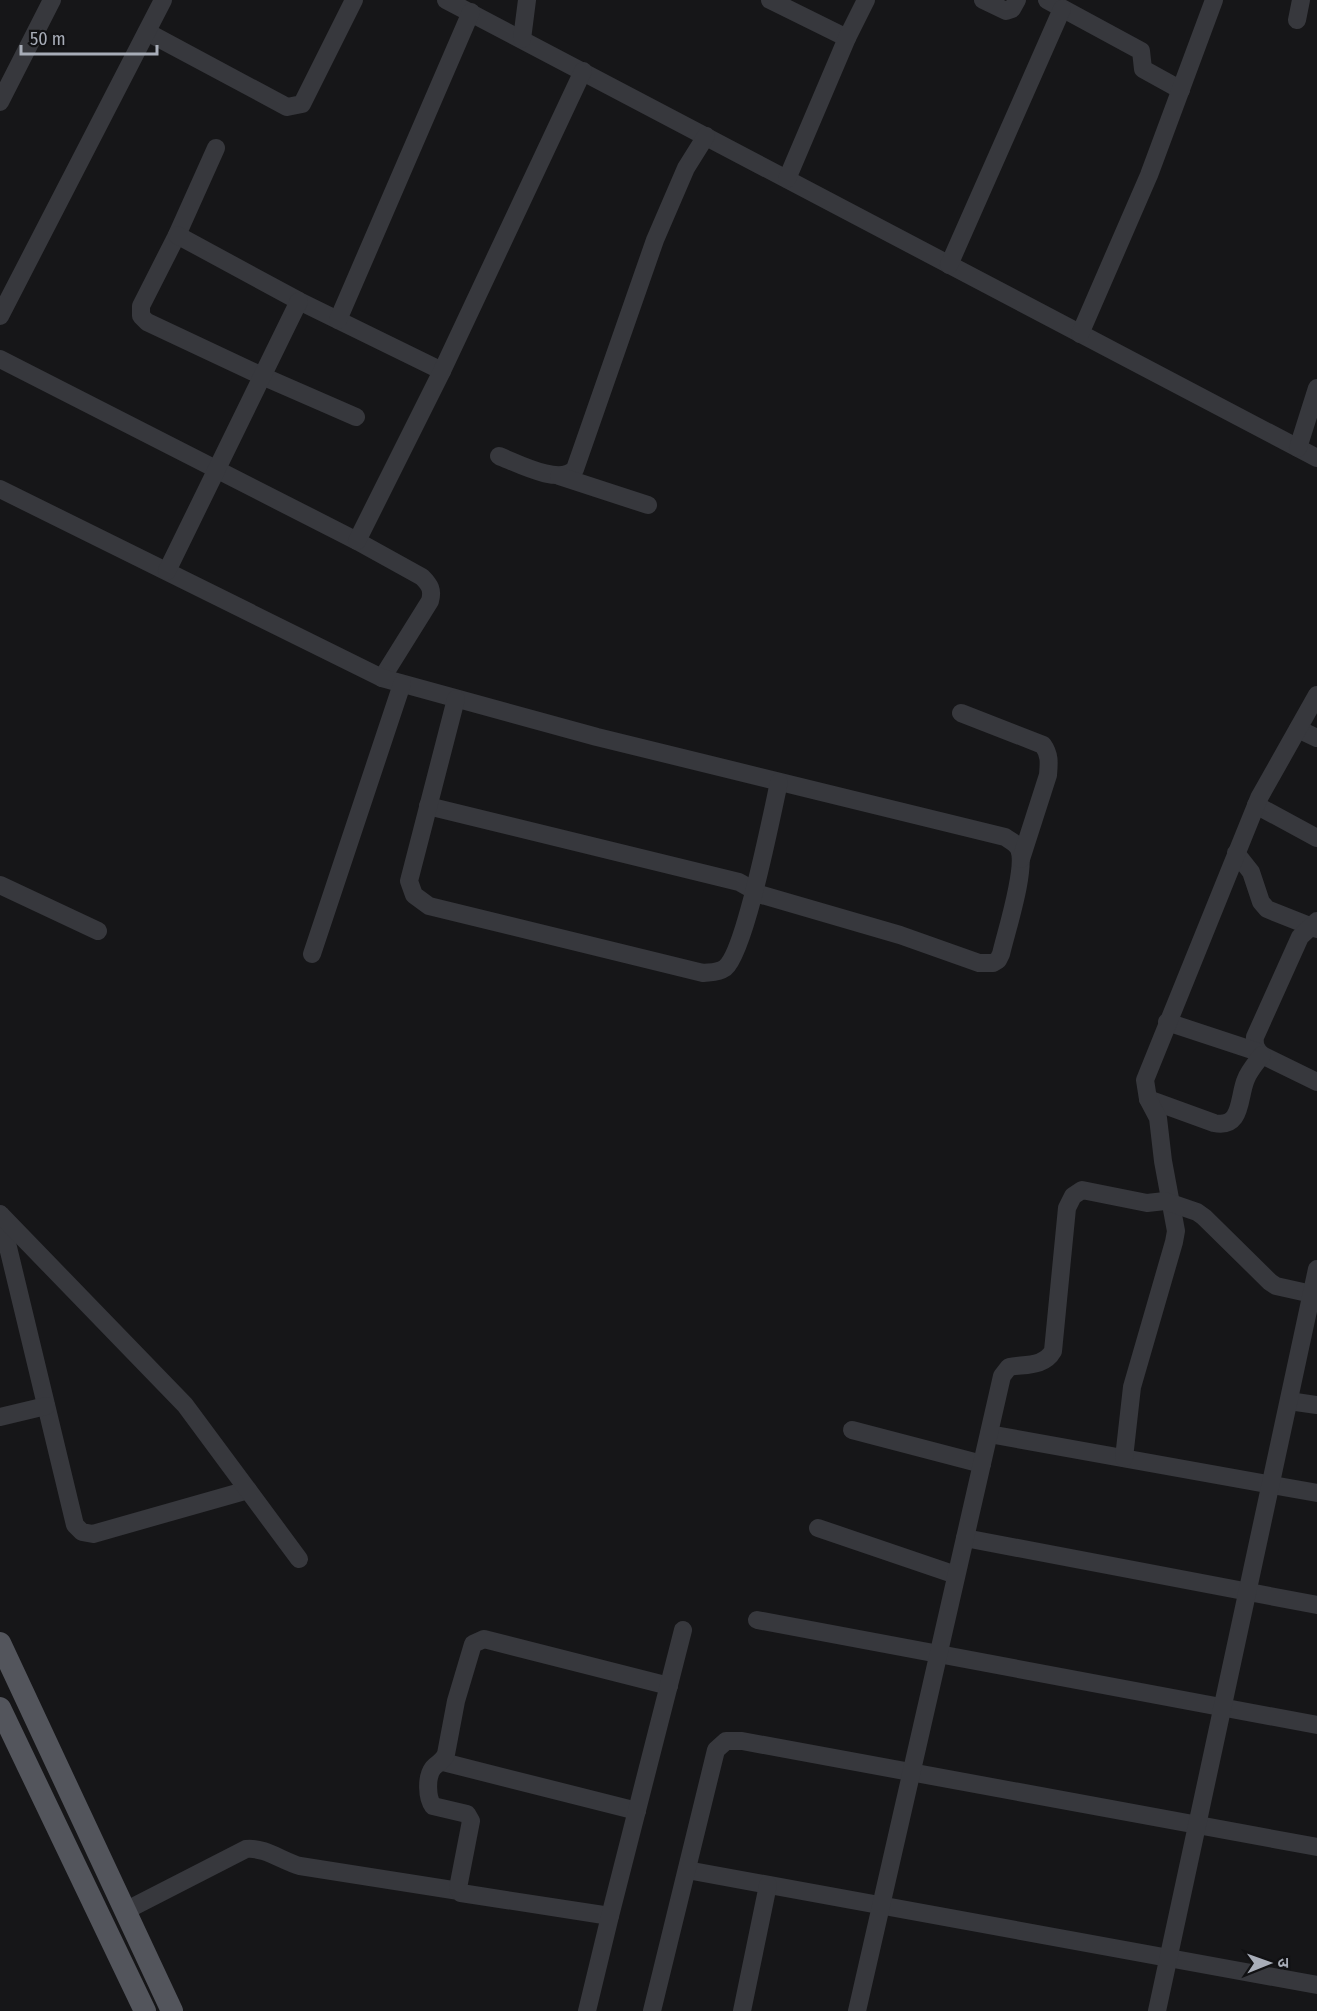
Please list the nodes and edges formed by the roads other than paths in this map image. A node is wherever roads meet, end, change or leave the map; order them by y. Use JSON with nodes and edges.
{"nodes":[{"id":1,"x":51,"y":0,"type":"edge"},
{"id":2,"x":163,"y":0,"type":"edge"},
{"id":3,"x":354,"y":0,"type":"edge"},
{"id":4,"x":446,"y":0,"type":"edge"},
{"id":5,"x":526,"y":0,"type":"edge"},
{"id":6,"x":770,"y":0,"type":"edge"},
{"id":7,"x":866,"y":0,"type":"edge"},
{"id":8,"x":983,"y":0,"type":"edge"},
{"id":9,"x":1017,"y":0,"type":"edge"},
{"id":10,"x":1214,"y":0,"type":"edge"},
{"id":11,"x":1301,"y":0,"type":"edge"},
{"id":12,"x":1054,"y":4,"type":"edge"},
{"id":13,"x":471,"y":12,"type":"junction"},
{"id":14,"x":1297,"y":20,"type":"dead end"},
{"id":15,"x":147,"y":32,"type":"junction"},
{"id":16,"x":847,"y":38,"type":"junction"},
{"id":17,"x":522,"y":39,"type":"junction"},
{"id":18,"x":583,"y":71,"type":"junction"},
{"id":19,"x":1181,"y":90,"type":"junction"},
{"id":20,"x":2,"y":92,"type":"edge"},
{"id":21,"x":706,"y":136,"type":"junction"},
{"id":22,"x":216,"y":148,"type":"dead end"},
{"id":23,"x":787,"y":179,"type":"junction"},
{"id":24,"x":177,"y":235,"type":"junction"},
{"id":25,"x":949,"y":265,"type":"junction"},
{"id":26,"x":299,"y":301,"type":"junction"},
{"id":27,"x":0,"y":316,"type":"edge"},
{"id":28,"x":338,"y":320,"type":"junction"},
{"id":29,"x":1080,"y":334,"type":"junction"},
{"id":30,"x":0,"y":359,"type":"edge"},
{"id":31,"x":442,"y":371,"type":"junction"},
{"id":32,"x":262,"y":376,"type":"junction"},
{"id":33,"x":1317,"y":388,"type":"edge"},
{"id":34,"x":356,"y":417,"type":"dead end"},
{"id":35,"x":1298,"y":448,"type":"junction"},
{"id":36,"x":499,"y":456,"type":"dead end"},
{"id":37,"x":1317,"y":458,"type":"edge"},
{"id":38,"x":216,"y":469,"type":"junction"},
{"id":39,"x":559,"y":476,"type":"junction"},
{"id":40,"x":0,"y":489,"type":"edge"},
{"id":41,"x":648,"y":505,"type":"dead end"},
{"id":42,"x":357,"y":541,"type":"junction"},
{"id":43,"x":167,"y":571,"type":"junction"},
{"id":44,"x":382,"y":678,"type":"junction"},
{"id":45,"x":402,"y":684,"type":"junction"},
{"id":46,"x":1317,"y":695,"type":"edge"},
{"id":47,"x":456,"y":699,"type":"junction"},
{"id":48,"x":961,"y":713,"type":"dead end"},
{"id":49,"x":1298,"y":729,"type":"junction"},
{"id":50,"x":1317,"y":738,"type":"edge"},
{"id":51,"x":779,"y":782,"type":"junction"},
{"id":52,"x":1256,"y":805,"type":"junction"},
{"id":53,"x":428,"y":806,"type":"junction"},
{"id":54,"x":1317,"y":838,"type":"edge"},
{"id":55,"x":1236,"y":853,"type":"junction"},
{"id":56,"x":1021,"y":859,"type":"junction"},
{"id":57,"x":0,"y":885,"type":"edge"},
{"id":58,"x":754,"y":890,"type":"junction"},
{"id":59,"x":1315,"y":926,"type":"edge"},
{"id":60,"x":98,"y":931,"type":"dead end"},
{"id":61,"x":312,"y":954,"type":"dead end"},
{"id":62,"x":1167,"y":1022,"type":"junction"},
{"id":63,"x":1260,"y":1054,"type":"junction"},
{"id":64,"x":1317,"y":1082,"type":"edge"},
{"id":65,"x":1148,"y":1099,"type":"junction"},
{"id":66,"x":1172,"y":1203,"type":"junction"},
{"id":67,"x":0,"y":1214,"type":"edge"},
{"id":68,"x":1317,"y":1269,"type":"edge"},
{"id":69,"x":1312,"y":1294,"type":"junction"},
{"id":70,"x":1288,"y":1401,"type":"junction"},
{"id":71,"x":1317,"y":1405,"type":"edge"},
{"id":72,"x":46,"y":1406,"type":"junction"},
{"id":73,"x":0,"y":1417,"type":"edge"},
{"id":74,"x":852,"y":1430,"type":"dead end"},
{"id":75,"x":989,"y":1434,"type":"junction"},
{"id":76,"x":1124,"y":1458,"type":"junction"},
{"id":77,"x":982,"y":1464,"type":"junction"},
{"id":78,"x":1271,"y":1484,"type":"junction"},
{"id":79,"x":248,"y":1490,"type":"junction"},
{"id":80,"x":1317,"y":1493,"type":"edge"},
{"id":81,"x":818,"y":1528,"type":"dead end"},
{"id":82,"x":965,"y":1538,"type":"junction"},
{"id":83,"x":299,"y":1558,"type":"dead end"},
{"id":84,"x":956,"y":1575,"type":"junction"},
{"id":85,"x":1247,"y":1593,"type":"junction"},
{"id":86,"x":1317,"y":1605,"type":"edge"},
{"id":87,"x":757,"y":1620,"type":"dead end"},
{"id":88,"x":683,"y":1630,"type":"dead end"},
{"id":89,"x":0,"y":1643,"type":"edge"},
{"id":90,"x":938,"y":1655,"type":"junction"},
{"id":91,"x":669,"y":1686,"type":"junction"},
{"id":92,"x":1223,"y":1706,"type":"junction"},
{"id":93,"x":0,"y":1708,"type":"edge"},
{"id":94,"x":1317,"y":1725,"type":"edge"},
{"id":95,"x":443,"y":1762,"type":"junction"},
{"id":96,"x":911,"y":1773,"type":"junction"},
{"id":97,"x":637,"y":1811,"type":"junction"},
{"id":98,"x":1197,"y":1826,"type":"junction"},
{"id":99,"x":1317,"y":1847,"type":"edge"},
{"id":100,"x":687,"y":1870,"type":"junction"},
{"id":101,"x":768,"y":1885,"type":"junction"},
{"id":102,"x":459,"y":1891,"type":"junction"},
{"id":103,"x":881,"y":1906,"type":"junction"},
{"id":104,"x":125,"y":1911,"type":"junction"},
{"id":105,"x":610,"y":1916,"type":"junction"},
{"id":106,"x":1169,"y":1957,"type":"junction"},
{"id":107,"x":1317,"y":1985,"type":"edge"},
{"id":108,"x":145,"y":2011,"type":"edge"},
{"id":109,"x":172,"y":2011,"type":"edge"},
{"id":110,"x":587,"y":2011,"type":"edge"},
{"id":111,"x":652,"y":2011,"type":"edge"},
{"id":112,"x":742,"y":2011,"type":"edge"},
{"id":113,"x":857,"y":2011,"type":"edge"},
{"id":114,"x":1157,"y":2011,"type":"edge"}],
"edges":[{"from":1,"to":20,"type":"street"},
{"from":2,"to":15,"type":"street"},
{"from":3,"to":15,"type":"street"},
{"from":4,"to":13,"type":"street"},
{"from":5,"to":17,"type":"street"},
{"from":6,"to":16,"type":"street"},
{"from":7,"to":16,"type":"street"},
{"from":8,"to":9,"type":"street"},
{"from":10,"to":19,"type":"street"},
{"from":11,"to":14,"type":"street"},
{"from":12,"to":19,"type":"street"},
{"from":12,"to":25,"type":"street"},
{"from":13,"to":17,"type":"street"},
{"from":13,"to":28,"type":"street"},
{"from":15,"to":27,"type":"street"},
{"from":16,"to":23,"type":"street"},
{"from":17,"to":18,"type":"street"},
{"from":18,"to":21,"type":"street"},
{"from":18,"to":31,"type":"street"},
{"from":19,"to":29,"type":"street"},
{"from":21,"to":23,"type":"street"},
{"from":21,"to":39,"type":"street"},
{"from":22,"to":24,"type":"street"},
{"from":23,"to":25,"type":"street"},
{"from":24,"to":26,"type":"street"},
{"from":24,"to":32,"type":"street"},
{"from":25,"to":29,"type":"street"},
{"from":26,"to":28,"type":"street"},
{"from":26,"to":32,"type":"street"},
{"from":28,"to":31,"type":"street"},
{"from":29,"to":35,"type":"street"},
{"from":30,"to":38,"type":"street"},
{"from":31,"to":42,"type":"street"},
{"from":32,"to":34,"type":"street"},
{"from":32,"to":38,"type":"street"},
{"from":33,"to":35,"type":"street"},
{"from":35,"to":37,"type":"street"},
{"from":36,"to":39,"type":"street"},
{"from":38,"to":42,"type":"street"},
{"from":38,"to":43,"type":"street"},
{"from":39,"to":41,"type":"street"},
{"from":40,"to":43,"type":"street"},
{"from":42,"to":44,"type":"street"},
{"from":43,"to":44,"type":"street"},
{"from":44,"to":45,"type":"street"},
{"from":45,"to":47,"type":"street"},
{"from":45,"to":61,"type":"street"},
{"from":46,"to":49,"type":"street"},
{"from":47,"to":51,"type":"street"},
{"from":47,"to":53,"type":"street"},
{"from":48,"to":56,"type":"street"},
{"from":49,"to":50,"type":"street"},
{"from":49,"to":52,"type":"street"},
{"from":51,"to":56,"type":"street"},
{"from":51,"to":58,"type":"street"},
{"from":52,"to":54,"type":"street"},
{"from":52,"to":55,"type":"street"},
{"from":53,"to":58,"type":"street"},
{"from":53,"to":58,"type":"street"},
{"from":55,"to":59,"type":"street"},
{"from":55,"to":62,"type":"street"},
{"from":56,"to":58,"type":"street"},
{"from":57,"to":60,"type":"street"},
{"from":59,"to":63,"type":"street"},
{"from":62,"to":63,"type":"street"},
{"from":62,"to":65,"type":"street"},
{"from":63,"to":64,"type":"street"},
{"from":63,"to":65,"type":"street"},
{"from":65,"to":66,"type":"street"},
{"from":66,"to":69,"type":"street"},
{"from":66,"to":75,"type":"street"},
{"from":66,"to":76,"type":"street"},
{"from":67,"to":72,"type":"street"},
{"from":67,"to":79,"type":"street"},
{"from":68,"to":69,"type":"street"},
{"from":69,"to":70,"type":"street"},
{"from":70,"to":71,"type":"street"},
{"from":70,"to":78,"type":"street"},
{"from":72,"to":73,"type":"street"},
{"from":72,"to":79,"type":"street"},
{"from":74,"to":77,"type":"street"},
{"from":75,"to":76,"type":"street"},
{"from":75,"to":77,"type":"street"},
{"from":76,"to":78,"type":"street"},
{"from":77,"to":82,"type":"street"},
{"from":78,"to":80,"type":"street"},
{"from":78,"to":85,"type":"street"},
{"from":79,"to":83,"type":"street"},
{"from":81,"to":84,"type":"street"},
{"from":82,"to":84,"type":"street"},
{"from":82,"to":85,"type":"street"},
{"from":84,"to":90,"type":"street"},
{"from":85,"to":86,"type":"street"},
{"from":85,"to":92,"type":"street"},
{"from":87,"to":90,"type":"street"},
{"from":88,"to":91,"type":"street"},
{"from":89,"to":104,"type":"main road"},
{"from":90,"to":92,"type":"street"},
{"from":90,"to":96,"type":"street"},
{"from":91,"to":95,"type":"street"},
{"from":91,"to":97,"type":"street"},
{"from":92,"to":94,"type":"street"},
{"from":92,"to":98,"type":"street"},
{"from":93,"to":108,"type":"main road"},
{"from":95,"to":97,"type":"street"},
{"from":95,"to":102,"type":"street"},
{"from":96,"to":98,"type":"street"},
{"from":96,"to":100,"type":"street"},
{"from":96,"to":103,"type":"street"},
{"from":97,"to":105,"type":"street"},
{"from":98,"to":99,"type":"street"},
{"from":98,"to":106,"type":"street"},
{"from":100,"to":101,"type":"street"},
{"from":100,"to":111,"type":"street"},
{"from":101,"to":103,"type":"street"},
{"from":101,"to":112,"type":"street"},
{"from":102,"to":104,"type":"street"},
{"from":102,"to":105,"type":"street"},
{"from":103,"to":106,"type":"street"},
{"from":103,"to":113,"type":"street"},
{"from":104,"to":109,"type":"main road"},
{"from":105,"to":110,"type":"street"},
{"from":106,"to":107,"type":"street"},
{"from":106,"to":114,"type":"street"}]}
